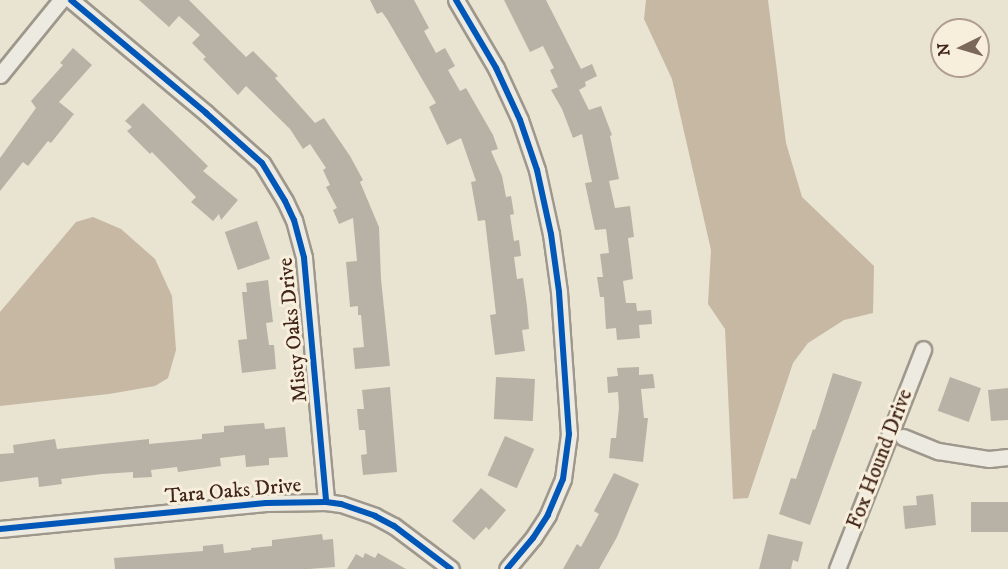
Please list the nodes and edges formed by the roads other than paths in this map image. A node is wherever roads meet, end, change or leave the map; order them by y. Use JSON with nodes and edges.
{"nodes":[{"id":1,"x":61,"y":0,"type":"edge"},
{"id":2,"x":71,"y":0,"type":"edge"},
{"id":3,"x":456,"y":0,"type":"edge"},
{"id":4,"x":0,"y":75,"type":"edge"},
{"id":5,"x":923,"y":349,"type":"dead end"},
{"id":6,"x":903,"y":437,"type":"dead end"},
{"id":7,"x":1008,"y":457,"type":"edge"},
{"id":8,"x":326,"y":502,"type":"junction"},
{"id":9,"x":0,"y":529,"type":"edge"},
{"id":10,"x":451,"y":569,"type":"edge"},
{"id":11,"x":507,"y":569,"type":"edge"},
{"id":12,"x":837,"y":569,"type":"edge"}],
"edges":[{"from":1,"to":4,"type":"street"},
{"from":2,"to":8,"type":"street","name":"Misty Oaks Drive"},
{"from":3,"to":11,"type":"street"},
{"from":5,"to":12,"type":"street","name":"Fox Hound Drive"},
{"from":6,"to":7,"type":"street"},
{"from":8,"to":9,"type":"street","name":"Tara Oaks Drive"},
{"from":8,"to":10,"type":"street","name":"Tara Oaks Drive"}]}
